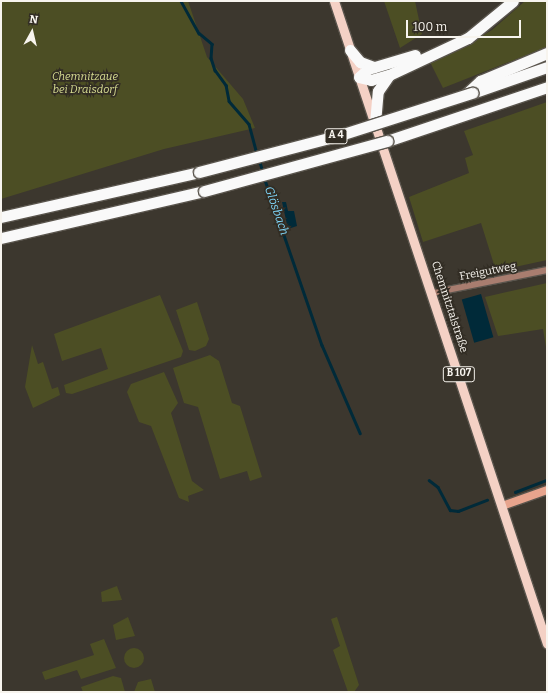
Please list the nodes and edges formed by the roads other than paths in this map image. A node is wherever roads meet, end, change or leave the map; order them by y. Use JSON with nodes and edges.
{"nodes":[{"id":1,"x":334,"y":1,"type":"edge"},
{"id":2,"x":513,"y":1,"type":"edge"},
{"id":3,"x":350,"y":50,"type":"junction"},
{"id":4,"x":438,"y":51,"type":"junction"},
{"id":5,"x":547,"y":53,"type":"edge"},
{"id":6,"x":374,"y":67,"type":"junction"},
{"id":7,"x":547,"y":67,"type":"edge"},
{"id":8,"x":389,"y":75,"type":"junction"},
{"id":9,"x":359,"y":77,"type":"junction"},
{"id":10,"x":547,"y":87,"type":"edge"},
{"id":11,"x":469,"y":93,"type":"junction"},
{"id":12,"x":374,"y":123,"type":"junction"},
{"id":13,"x":1,"y":217,"type":"edge"},
{"id":14,"x":1,"y":238,"type":"edge"},
{"id":15,"x":547,"y":270,"type":"edge"},
{"id":16,"x":432,"y":293,"type":"junction"},
{"id":17,"x":547,"y":490,"type":"edge"},
{"id":18,"x":502,"y":506,"type":"junction"},
{"id":19,"x":547,"y":644,"type":"edge"}],
"edges":[{"from":1,"to":3,"type":"main road","name":"Chemnitztalstraße","number":"B 107"},
{"from":2,"to":4,"type":"highway"},
{"from":3,"to":6,"type":"highway"},
{"from":3,"to":9,"type":"main road","name":"Chemnitztalstraße","number":"B 107"},
{"from":4,"to":6,"type":"highway"},
{"from":4,"to":8,"type":"highway"},
{"from":5,"to":11,"type":"highway"},
{"from":6,"to":9,"type":"highway"},
{"from":7,"to":11,"type":"highway","number":"A 4"},
{"from":8,"to":9,"type":"highway"},
{"from":8,"to":12,"type":"highway"},
{"from":9,"to":12,"type":"main road","name":"Chemnitztalstraße","number":"B 107"},
{"from":10,"to":14,"type":"highway","number":"A 4","bridge":true},
{"from":11,"to":13,"type":"highway","number":"A 4","bridge":true},
{"from":12,"to":16,"type":"main road","name":"Chemnitztalstraße","number":"B 107"},
{"from":15,"to":16,"type":"street","name":"Freigutweg"},
{"from":16,"to":18,"type":"main road","name":"Chemnitztalstraße","number":"B 107"},
{"from":17,"to":18,"type":"street"},
{"from":18,"to":19,"type":"main road","name":"Chemnitztalstraße","number":"B 107"}]}
